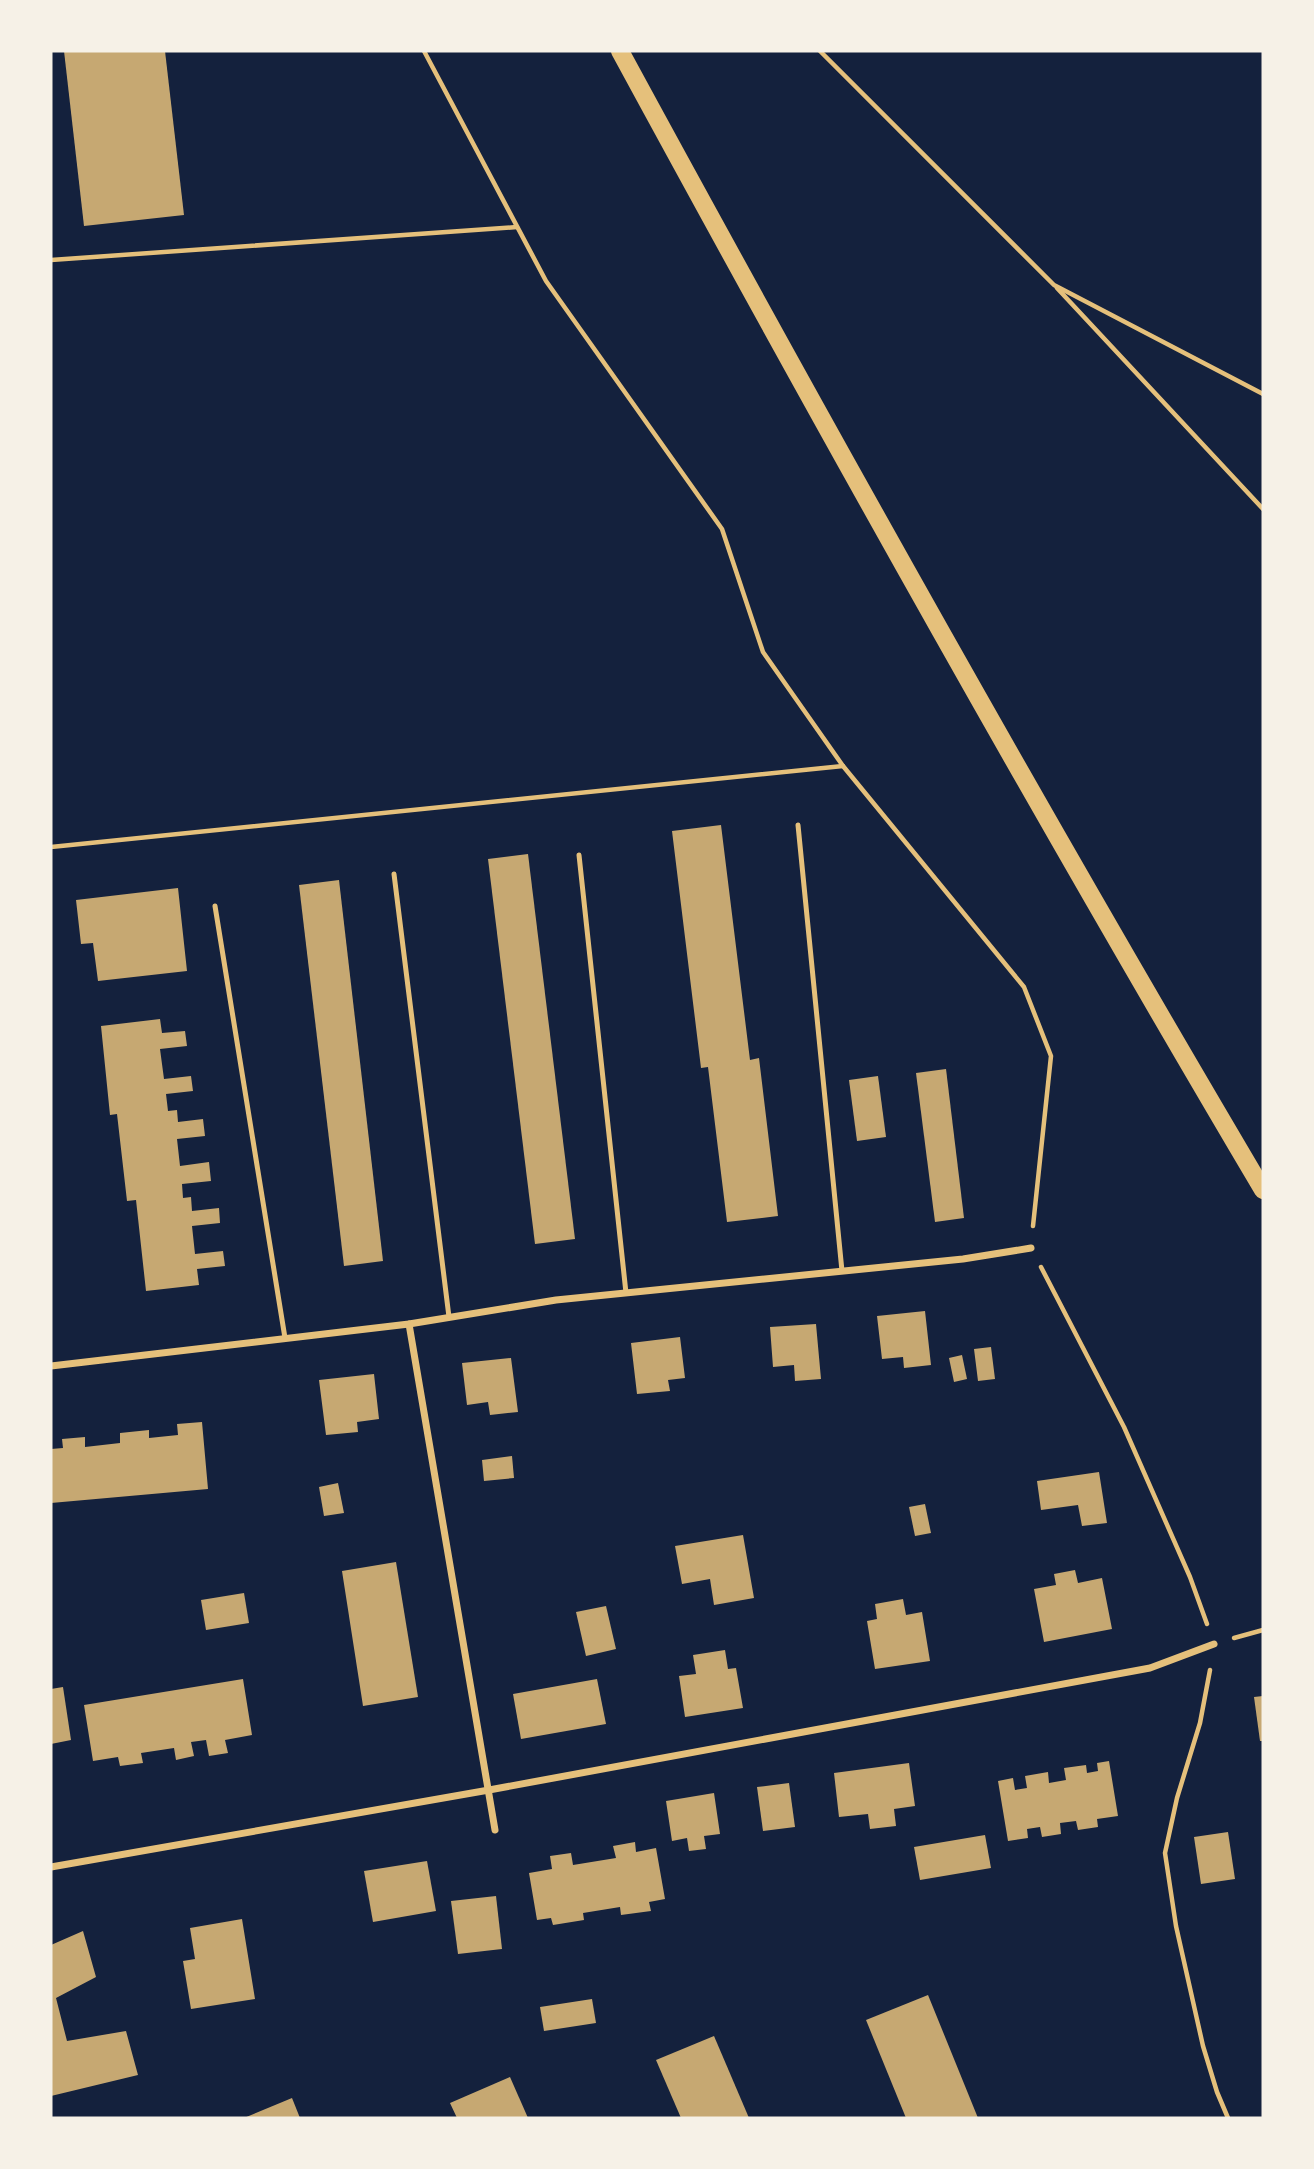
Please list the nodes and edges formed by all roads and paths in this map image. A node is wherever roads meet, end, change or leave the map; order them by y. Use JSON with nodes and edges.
{"nodes":[{"id":1,"x":424,"y":51,"type":"edge"},
{"id":2,"x":620,"y":51,"type":"edge"},
{"id":3,"x":820,"y":51,"type":"edge"},
{"id":4,"x":517,"y":227,"type":"junction"},
{"id":5,"x":51,"y":260,"type":"edge"},
{"id":6,"x":1054,"y":285,"type":"junction"},
{"id":7,"x":1263,"y":394,"type":"edge"},
{"id":8,"x":1263,"y":509,"type":"edge"},
{"id":9,"x":844,"y":766,"type":"junction"},
{"id":10,"x":798,"y":825,"type":"dead end"},
{"id":11,"x":51,"y":847,"type":"edge"},
{"id":12,"x":579,"y":855,"type":"dead end"},
{"id":13,"x":394,"y":874,"type":"dead end"},
{"id":14,"x":215,"y":906,"type":"dead end"},
{"id":15,"x":1263,"y":1191,"type":"edge"},
{"id":16,"x":1031,"y":1248,"type":"junction"},
{"id":17,"x":842,"y":1271,"type":"junction"},
{"id":18,"x":626,"y":1293,"type":"junction"},
{"id":19,"x":449,"y":1317,"type":"junction"},
{"id":20,"x":409,"y":1324,"type":"junction"},
{"id":21,"x":285,"y":1338,"type":"junction"},
{"id":22,"x":51,"y":1366,"type":"edge"},
{"id":23,"x":1263,"y":1630,"type":"edge"},
{"id":24,"x":1214,"y":1644,"type":"junction"},
{"id":25,"x":489,"y":1790,"type":"junction"},
{"id":26,"x":495,"y":1830,"type":"dead end"},
{"id":27,"x":51,"y":1867,"type":"edge"},
{"id":28,"x":1228,"y":2118,"type":"edge"}],
"edges":[{"from":1,"to":4,"type":"path"},
{"from":2,"to":15,"type":"main road"},
{"from":3,"to":6,"type":"path"},
{"from":4,"to":5,"type":"path"},
{"from":4,"to":9,"type":"path"},
{"from":6,"to":7,"type":"path"},
{"from":6,"to":8,"type":"path"},
{"from":9,"to":11,"type":"path"},
{"from":9,"to":16,"type":"path"},
{"from":10,"to":17,"type":"lane"},
{"from":12,"to":18,"type":"lane"},
{"from":13,"to":19,"type":"lane"},
{"from":14,"to":21,"type":"lane"},
{"from":16,"to":17,"type":"street"},
{"from":16,"to":24,"type":"path"},
{"from":17,"to":18,"type":"street"},
{"from":18,"to":19,"type":"street"},
{"from":19,"to":20,"type":"street"},
{"from":20,"to":21,"type":"street"},
{"from":20,"to":25,"type":"street"},
{"from":21,"to":22,"type":"street"},
{"from":23,"to":24,"type":"path"},
{"from":24,"to":25,"type":"street"},
{"from":24,"to":28,"type":"path"},
{"from":25,"to":26,"type":"street"},
{"from":25,"to":27,"type":"street"}]}
